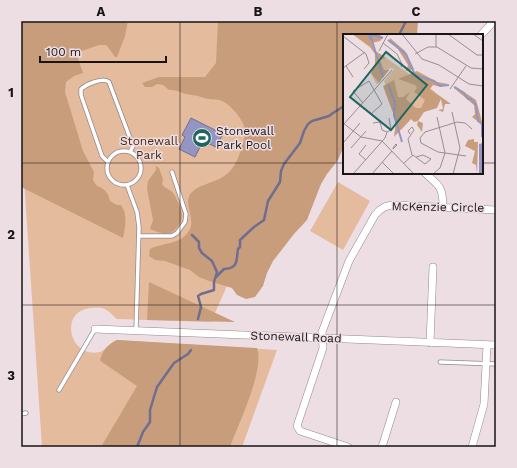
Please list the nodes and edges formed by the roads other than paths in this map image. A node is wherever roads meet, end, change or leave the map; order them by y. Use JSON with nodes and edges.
{"nodes":[{"id":1,"x":494,"y":21,"type":"edge"},
{"id":2,"x":482,"y":34,"type":"edge"},
{"id":3,"x":130,"y":152,"type":"junction"},
{"id":4,"x":108,"y":162,"type":"junction"},
{"id":5,"x":172,"y":172,"type":"dead end"},
{"id":6,"x":426,"y":174,"type":"edge"},
{"id":7,"x":127,"y":185,"type":"junction"},
{"id":8,"x":443,"y":207,"type":"junction"},
{"id":9,"x":496,"y":210,"type":"edge"},
{"id":10,"x":139,"y":236,"type":"junction"},
{"id":11,"x":433,"y":267,"type":"dead end"},
{"id":12,"x":95,"y":329,"type":"joint"},
{"id":13,"x":136,"y":330,"type":"junction"},
{"id":14,"x":322,"y":338,"type":"junction"},
{"id":15,"x":430,"y":343,"type":"junction"},
{"id":16,"x":487,"y":345,"type":"junction"},
{"id":17,"x":496,"y":345,"type":"edge"},
{"id":18,"x":440,"y":362,"type":"dead end"},
{"id":19,"x":486,"y":364,"type":"junction"},
{"id":20,"x":496,"y":364,"type":"edge"},
{"id":21,"x":59,"y":390,"type":"dead end"},
{"id":22,"x":396,"y":402,"type":"dead end"},
{"id":23,"x":21,"y":414,"type":"edge"},
{"id":24,"x":26,"y":414,"type":"dead end"},
{"id":25,"x":348,"y":447,"type":"edge"},
{"id":26,"x":382,"y":447,"type":"edge"},
{"id":27,"x":472,"y":447,"type":"edge"}],
"edges":[{"from":1,"to":2,"type":"street"},
{"from":3,"to":4,"type":"lane"},
{"from":3,"to":4,"type":"lane"},
{"from":3,"to":7,"type":"lane"},
{"from":4,"to":7,"type":"lane"},
{"from":5,"to":10,"type":"lane"},
{"from":6,"to":8,"type":"street"},
{"from":7,"to":10,"type":"lane"},
{"from":8,"to":9,"type":"street","name":"McKenzie Circle"},
{"from":8,"to":14,"type":"street","name":"McKenzie Circle"},
{"from":10,"to":13,"type":"lane"},
{"from":11,"to":15,"type":"street"},
{"from":12,"to":13,"type":"street","name":"Stonewall Road"},
{"from":12,"to":21,"type":"lane"},
{"from":13,"to":14,"type":"street","name":"Stonewall Road"},
{"from":14,"to":15,"type":"street","name":"Stonewall Road"},
{"from":14,"to":25,"type":"street","name":"McKenzie Circle"},
{"from":15,"to":16,"type":"street","name":"Stonewall Road"},
{"from":16,"to":17,"type":"street","name":"Stonewall Road"},
{"from":16,"to":19,"type":"street"},
{"from":18,"to":19,"type":"lane"},
{"from":19,"to":20,"type":"lane"},
{"from":19,"to":27,"type":"street"},
{"from":22,"to":26,"type":"street"},
{"from":23,"to":24,"type":"lane"}]}
